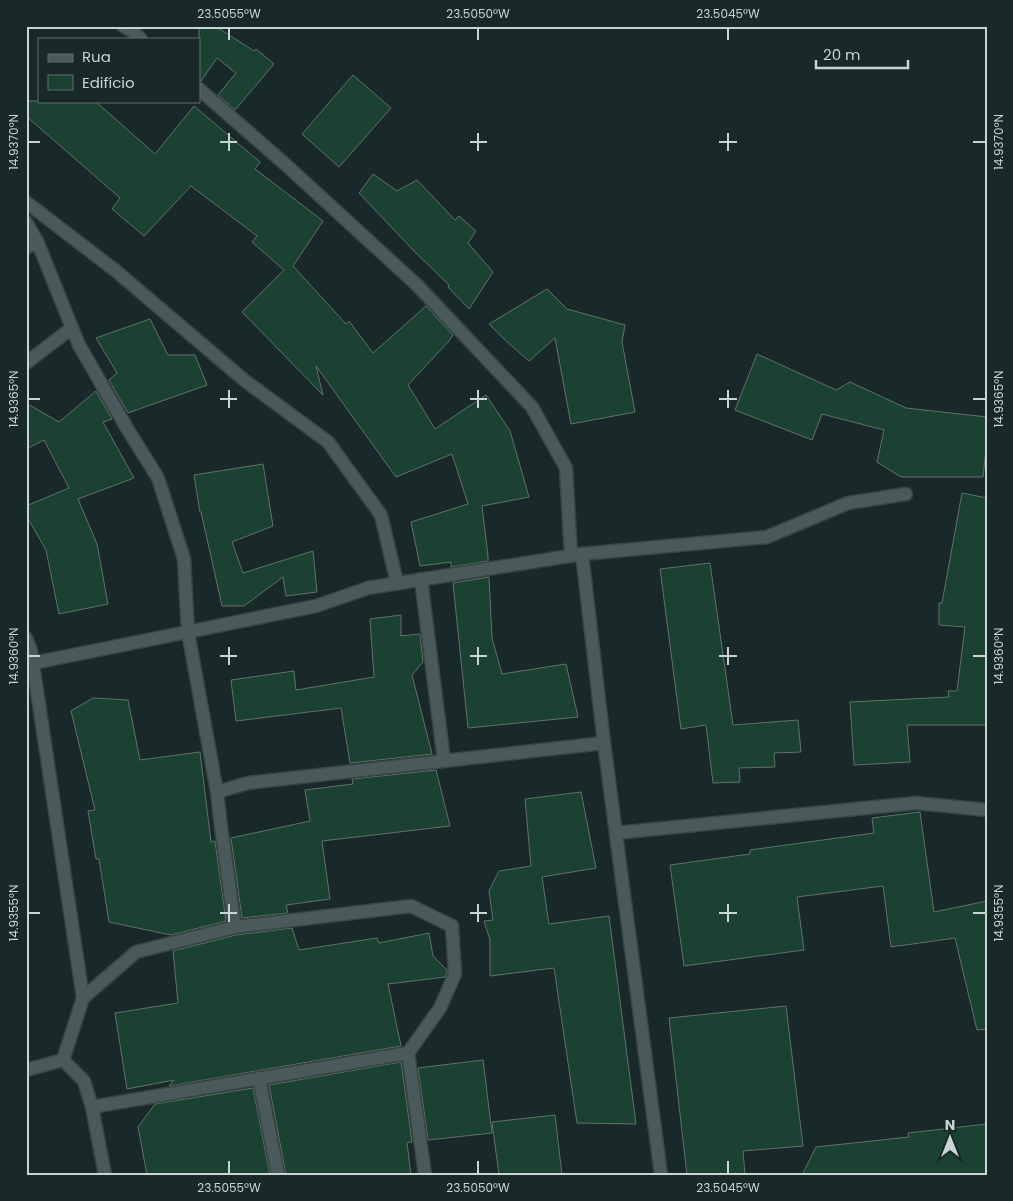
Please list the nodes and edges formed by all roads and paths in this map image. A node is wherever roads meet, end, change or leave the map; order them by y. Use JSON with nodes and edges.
{"nodes":[{"id":1,"x":123,"y":26,"type":"edge"},
{"id":2,"x":140,"y":38,"type":"edge"},
{"id":3,"x":200,"y":90,"type":"edge"},
{"id":4,"x":26,"y":202,"type":"edge"},
{"id":5,"x":26,"y":222,"type":"edge"},
{"id":6,"x":32,"y":244,"type":"edge"},
{"id":7,"x":72,"y":328,"type":"junction"},
{"id":8,"x":26,"y":363,"type":"edge"},
{"id":9,"x":906,"y":494,"type":"dead end"},
{"id":10,"x":577,"y":555,"type":"junction"},
{"id":11,"x":421,"y":579,"type":"junction"},
{"id":12,"x":397,"y":584,"type":"junction"},
{"id":13,"x":188,"y":632,"type":"junction"},
{"id":14,"x":26,"y":638,"type":"edge"},
{"id":15,"x":33,"y":663,"type":"junction"},
{"id":16,"x":604,"y":743,"type":"junction"},
{"id":17,"x":444,"y":761,"type":"junction"},
{"id":18,"x":217,"y":792,"type":"junction"},
{"id":19,"x":987,"y":810,"type":"edge"},
{"id":20,"x":616,"y":833,"type":"junction"},
{"id":21,"x":234,"y":927,"type":"junction"},
{"id":22,"x":83,"y":998,"type":"junction"},
{"id":23,"x":408,"y":1053,"type":"junction"},
{"id":24,"x":63,"y":1060,"type":"junction"},
{"id":25,"x":26,"y":1070,"type":"edge"},
{"id":26,"x":259,"y":1078,"type":"junction"},
{"id":27,"x":92,"y":1107,"type":"junction"},
{"id":28,"x":105,"y":1175,"type":"edge"},
{"id":29,"x":278,"y":1175,"type":"edge"},
{"id":30,"x":425,"y":1175,"type":"edge"},
{"id":31,"x":661,"y":1175,"type":"edge"}],
"edges":[{"from":1,"to":2,"type":"street"},
{"from":3,"to":10,"type":"street"},
{"from":4,"to":12,"type":"street"},
{"from":5,"to":6,"type":"street"},
{"from":6,"to":7,"type":"street"},
{"from":7,"to":8,"type":"street"},
{"from":7,"to":13,"type":"street"},
{"from":9,"to":10,"type":"street"},
{"from":10,"to":11,"type":"street"},
{"from":10,"to":16,"type":"street"},
{"from":11,"to":12,"type":"street"},
{"from":11,"to":17,"type":"street"},
{"from":12,"to":13,"type":"street"},
{"from":13,"to":15,"type":"street"},
{"from":13,"to":18,"type":"street"},
{"from":14,"to":15,"type":"street"},
{"from":15,"to":22,"type":"street"},
{"from":16,"to":17,"type":"street"},
{"from":16,"to":20,"type":"street"},
{"from":17,"to":18,"type":"street"},
{"from":18,"to":21,"type":"street"},
{"from":19,"to":20,"type":"street"},
{"from":20,"to":31,"type":"street"},
{"from":21,"to":22,"type":"street"},
{"from":21,"to":23,"type":"street"},
{"from":22,"to":24,"type":"street"},
{"from":23,"to":26,"type":"street"},
{"from":23,"to":30,"type":"street"},
{"from":24,"to":25,"type":"street"},
{"from":24,"to":27,"type":"street"},
{"from":26,"to":27,"type":"street"},
{"from":26,"to":29,"type":"street"},
{"from":27,"to":28,"type":"street"}]}
